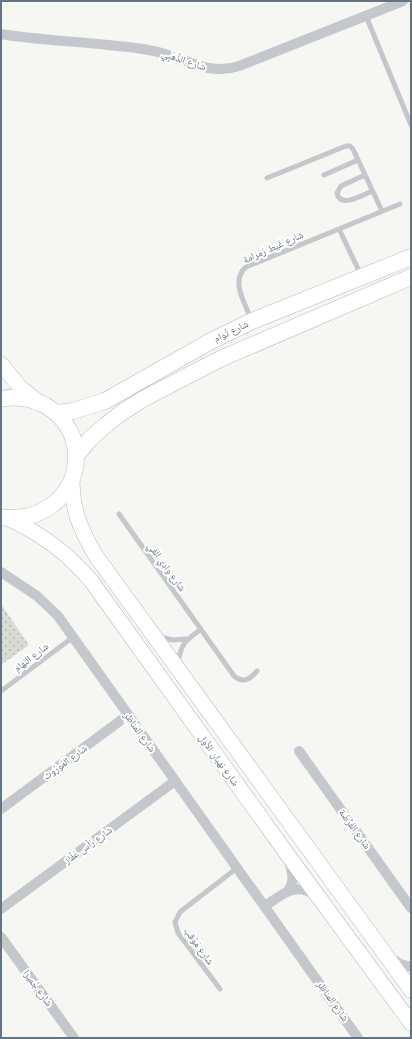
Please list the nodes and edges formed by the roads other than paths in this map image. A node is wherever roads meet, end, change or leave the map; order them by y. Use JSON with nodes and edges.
{"nodes":[{"id":1,"x":403,"y":1,"type":"edge"},
{"id":2,"x":366,"y":16,"type":"junction"},
{"id":3,"x":1,"y":34,"type":"edge"},
{"id":4,"x":411,"y":125,"type":"edge"},
{"id":5,"x":358,"y":160,"type":"junction"},
{"id":6,"x":324,"y":175,"type":"dead end"},
{"id":7,"x":365,"y":175,"type":"junction"},
{"id":8,"x":267,"y":178,"type":"dead end"},
{"id":9,"x":372,"y":191,"type":"junction"},
{"id":10,"x":400,"y":204,"type":"dead end"},
{"id":11,"x":382,"y":211,"type":"junction"},
{"id":12,"x":339,"y":229,"type":"junction"},
{"id":13,"x":411,"y":257,"type":"edge"},
{"id":14,"x":362,"y":277,"type":"junction"},
{"id":15,"x":411,"y":277,"type":"edge"},
{"id":16,"x":252,"y":321,"type":"junction"},
{"id":17,"x":1,"y":364,"type":"edge"},
{"id":18,"x":1,"y":399,"type":"edge"},
{"id":19,"x":37,"y":401,"type":"junction"},
{"id":20,"x":56,"y":413,"type":"junction"},
{"id":21,"x":76,"y":456,"type":"junction"},
{"id":22,"x":72,"y":479,"type":"junction"},
{"id":23,"x":119,"y":514,"type":"dead end"},
{"id":24,"x":4,"y":517,"type":"edge"},
{"id":25,"x":1,"y":572,"type":"edge"},
{"id":26,"x":201,"y":629,"type":"junction"},
{"id":27,"x":152,"y":634,"type":"junction"},
{"id":28,"x":72,"y":638,"type":"junction"},
{"id":29,"x":187,"y":639,"type":"junction"},
{"id":30,"x":178,"y":669,"type":"junction"},
{"id":31,"x":257,"y":672,"type":"dead end"},
{"id":32,"x":1,"y":691,"type":"edge"},
{"id":33,"x":128,"y":715,"type":"junction"},
{"id":34,"x":299,"y":750,"type":"dead end"},
{"id":35,"x":176,"y":781,"type":"junction"},
{"id":36,"x":1,"y":809,"type":"edge"},
{"id":37,"x":287,"y":854,"type":"junction"},
{"id":38,"x":238,"y":868,"type":"junction"},
{"id":39,"x":286,"y":892,"type":"junction"},
{"id":40,"x":321,"y":900,"type":"junction"},
{"id":41,"x":265,"y":906,"type":"junction"},
{"id":42,"x":411,"y":908,"type":"edge"},
{"id":43,"x":1,"y":909,"type":"edge"},
{"id":44,"x":1,"y":937,"type":"edge"},
{"id":45,"x":384,"y":953,"type":"junction"},
{"id":46,"x":411,"y":967,"type":"edge"},
{"id":47,"x":220,"y":989,"type":"dead end"},
{"id":48,"x":411,"y":990,"type":"edge"},
{"id":49,"x":411,"y":1023,"type":"edge"},
{"id":50,"x":74,"y":1038,"type":"edge"},
{"id":51,"x":358,"y":1038,"type":"edge"}],
"edges":[{"from":1,"to":2,"type":"street","name":"شارع الذَّهَبِي"},
{"from":2,"to":3,"type":"street","name":"شارع الذَّهَبِي"},
{"from":2,"to":4,"type":"lane"},
{"from":5,"to":6,"type":"lane"},
{"from":5,"to":7,"type":"lane"},
{"from":5,"to":8,"type":"lane"},
{"from":7,"to":9,"type":"lane"},
{"from":7,"to":9,"type":"lane"},
{"from":9,"to":11,"type":"lane"},
{"from":10,"to":11,"type":"lane","name":"شارع غَيط رَمرامة"},
{"from":11,"to":12,"type":"lane","name":"شارع غَيط رَمرامة"},
{"from":12,"to":14,"type":"lane"},
{"from":12,"to":16,"type":"lane","name":"شارع غَيط رَمرامة"},
{"from":13,"to":14,"type":"main road","name":"شارع تُوام"},
{"from":14,"to":16,"type":"main road","name":"شارع تُوام"},
{"from":15,"to":21,"type":"main road","name":"شارع تُوام"},
{"from":16,"to":20,"type":"main road","name":"شارع تُوام"},
{"from":17,"to":19,"type":"main road"},
{"from":18,"to":19,"type":"main road"},
{"from":19,"to":20,"type":"main road"},
{"from":20,"to":21,"type":"main road"},
{"from":21,"to":22,"type":"main road"},
{"from":22,"to":24,"type":"main road"},
{"from":22,"to":27,"type":"main road","name":"شارع نهيان الأول"},
{"from":23,"to":26,"type":"lane","name":"شارع وادِي الفَي"},
{"from":24,"to":37,"type":"main road","name":"شارع نهيان الأول"},
{"from":25,"to":28,"type":"street","name":"شارع المَناظِر"},
{"from":26,"to":29,"type":"lane"},
{"from":26,"to":31,"type":"lane","name":"شارع وادِي الفَي"},
{"from":27,"to":29,"type":"lane"},
{"from":27,"to":30,"type":"main road","name":"شارع نهيان الأول"},
{"from":28,"to":32,"type":"lane","name":"شارع النَهام"},
{"from":28,"to":33,"type":"street","name":"شارع المَناظِر"},
{"from":29,"to":30,"type":"lane"},
{"from":30,"to":45,"type":"main road","name":"شارع نهيان الأول"},
{"from":33,"to":35,"type":"street","name":"شارع المَناظِر"},
{"from":33,"to":36,"type":"street","name":"شارع المَورُوث"},
{"from":34,"to":42,"type":"street","name":"شارع الفَرْضَة"},
{"from":35,"to":38,"type":"street","name":"شارع المَناظِر"},
{"from":35,"to":43,"type":"street","name":"شارع رَأس عَفَّاز"},
{"from":37,"to":39,"type":"street"},
{"from":37,"to":40,"type":"main road","name":"شارع نهيان الأول"},
{"from":38,"to":41,"type":"street","name":"شارع المَناظِر"},
{"from":38,"to":47,"type":"lane","name":"شارع مَوْقب"},
{"from":39,"to":40,"type":"street"},
{"from":39,"to":41,"type":"street"},
{"from":40,"to":49,"type":"main road","name":"شارع نهيان الأول"},
{"from":41,"to":51,"type":"street","name":"شارع المَناظِر"},
{"from":44,"to":50,"type":"street","name":"شارع جُميرا"},
{"from":45,"to":46,"type":"street"},
{"from":45,"to":48,"type":"main road","name":"شارع نهيان الأول"}]}
